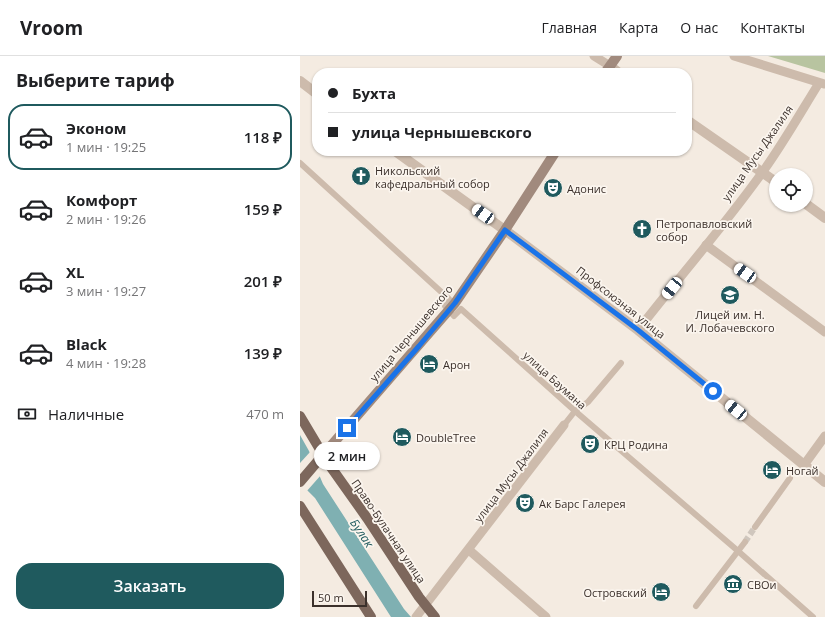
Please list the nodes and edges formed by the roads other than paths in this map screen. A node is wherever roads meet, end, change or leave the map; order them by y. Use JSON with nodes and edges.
{"nodes":[{"id":1,"x":594,"y":56,"type":"edge"},
{"id":2,"x":617,"y":56,"type":"edge"},
{"id":3,"x":734,"y":56,"type":"edge"},
{"id":4,"x":606,"y":68,"type":"edge"},
{"id":5,"x":609,"y":68,"type":"edge"},
{"id":6,"x":300,"y":81,"type":"edge"},
{"id":7,"x":822,"y":84,"type":"edge"},
{"id":8,"x":312,"y":90,"type":"edge"},
{"id":9,"x":692,"y":123,"type":"edge"},
{"id":10,"x":402,"y":156,"type":"edge"},
{"id":11,"x":553,"y":156,"type":"edge"},
{"id":12,"x":300,"y":163,"type":"edge"},
{"id":13,"x":762,"y":172,"type":"junction"},
{"id":14,"x":769,"y":177,"type":"edge"},
{"id":15,"x":813,"y":209,"type":"edge"},
{"id":16,"x":825,"y":218,"type":"edge"},
{"id":17,"x":505,"y":230,"type":"junction"},
{"id":18,"x":706,"y":245,"type":"junction"},
{"id":19,"x":449,"y":310,"type":"junction"},
{"id":20,"x":638,"y":330,"type":"junction"},
{"id":21,"x":825,"y":332,"type":"edge"},
{"id":22,"x":620,"y":363,"type":"dead end"},
{"id":23,"x":574,"y":411,"type":"junction"},
{"id":24,"x":300,"y":416,"type":"edge"},
{"id":25,"x":564,"y":425,"type":"joint"},
{"id":26,"x":825,"y":436,"type":"edge"},
{"id":27,"x":320,"y":458,"type":"junction"},
{"id":28,"x":804,"y":465,"type":"junction"},
{"id":29,"x":790,"y":478,"type":"dead end"},
{"id":30,"x":300,"y":482,"type":"edge"},
{"id":31,"x":825,"y":482,"type":"edge"},
{"id":32,"x":300,"y":506,"type":"edge"},
{"id":33,"x":755,"y":527,"type":"tunnel mouth"},
{"id":34,"x":745,"y":542,"type":"tunnel mouth"},
{"id":35,"x":469,"y":550,"type":"junction"},
{"id":36,"x":738,"y":551,"type":"junction"},
{"id":37,"x":696,"y":606,"type":"dead end"},
{"id":38,"x":420,"y":612,"type":"edge"},
{"id":39,"x":371,"y":617,"type":"edge"},
{"id":40,"x":435,"y":617,"type":"edge"},
{"id":41,"x":546,"y":617,"type":"edge"},
{"id":42,"x":814,"y":617,"type":"edge"}],
"edges":[{"from":1,"to":4,"type":"street"},
{"from":2,"to":5,"type":"main road"},
{"from":3,"to":7,"type":"street"},
{"from":6,"to":8,"type":"street"},
{"from":7,"to":13,"type":"street","name":"улица Мусы Джалиля"},
{"from":9,"to":13,"type":"street"},
{"from":10,"to":17,"type":"street","name":"Профсоюзная улица"},
{"from":11,"to":17,"type":"main road","name":"улица Чернышевского"},
{"from":12,"to":19,"type":"street"},
{"from":13,"to":14,"type":"street"},
{"from":13,"to":18,"type":"street","name":"улица Мусы Джалиля"},
{"from":15,"to":16,"type":"street"},
{"from":17,"to":19,"type":"main road","name":"улица Чернышевского"},
{"from":17,"to":20,"type":"street","name":"Профсоюзная улица"},
{"from":18,"to":20,"type":"street","name":"улица Мусы Джалиля"},
{"from":18,"to":21,"type":"street"},
{"from":19,"to":23,"type":"street","name":"улица Баумана"},
{"from":19,"to":27,"type":"main road","name":"улица Чернышевского"},
{"from":20,"to":28,"type":"street","name":"Профсоюзная улица"},
{"from":22,"to":23,"type":"street","name":"улица Мусы Джалиля"},
{"from":23,"to":25,"type":"street","name":"улица Мусы Джалиля"},
{"from":23,"to":36,"type":"street","name":"улица Баумана"},
{"from":24,"to":27,"type":"main road","name":"Право-Булачная улица"},
{"from":25,"to":35,"type":"street","name":"улица Мусы Джалиля"},
{"from":26,"to":28,"type":"street"},
{"from":27,"to":30,"type":"main road","name":"улица Чернышевского"},
{"from":27,"to":38,"type":"main road","name":"Право-Булачная улица"},
{"from":28,"to":31,"type":"street","name":"Профсоюзная улица"},
{"from":29,"to":33,"type":"street"},
{"from":32,"to":39,"type":"main road"},
{"from":34,"to":36,"type":"street"},
{"from":35,"to":38,"type":"street","name":"улица Мусы Джалиля"},
{"from":35,"to":41,"type":"street"},
{"from":36,"to":37,"type":"street"},
{"from":36,"to":42,"type":"street","name":"улица Баумана"},
{"from":38,"to":40,"type":"main road","name":"Право-Булачная улица"}]}
